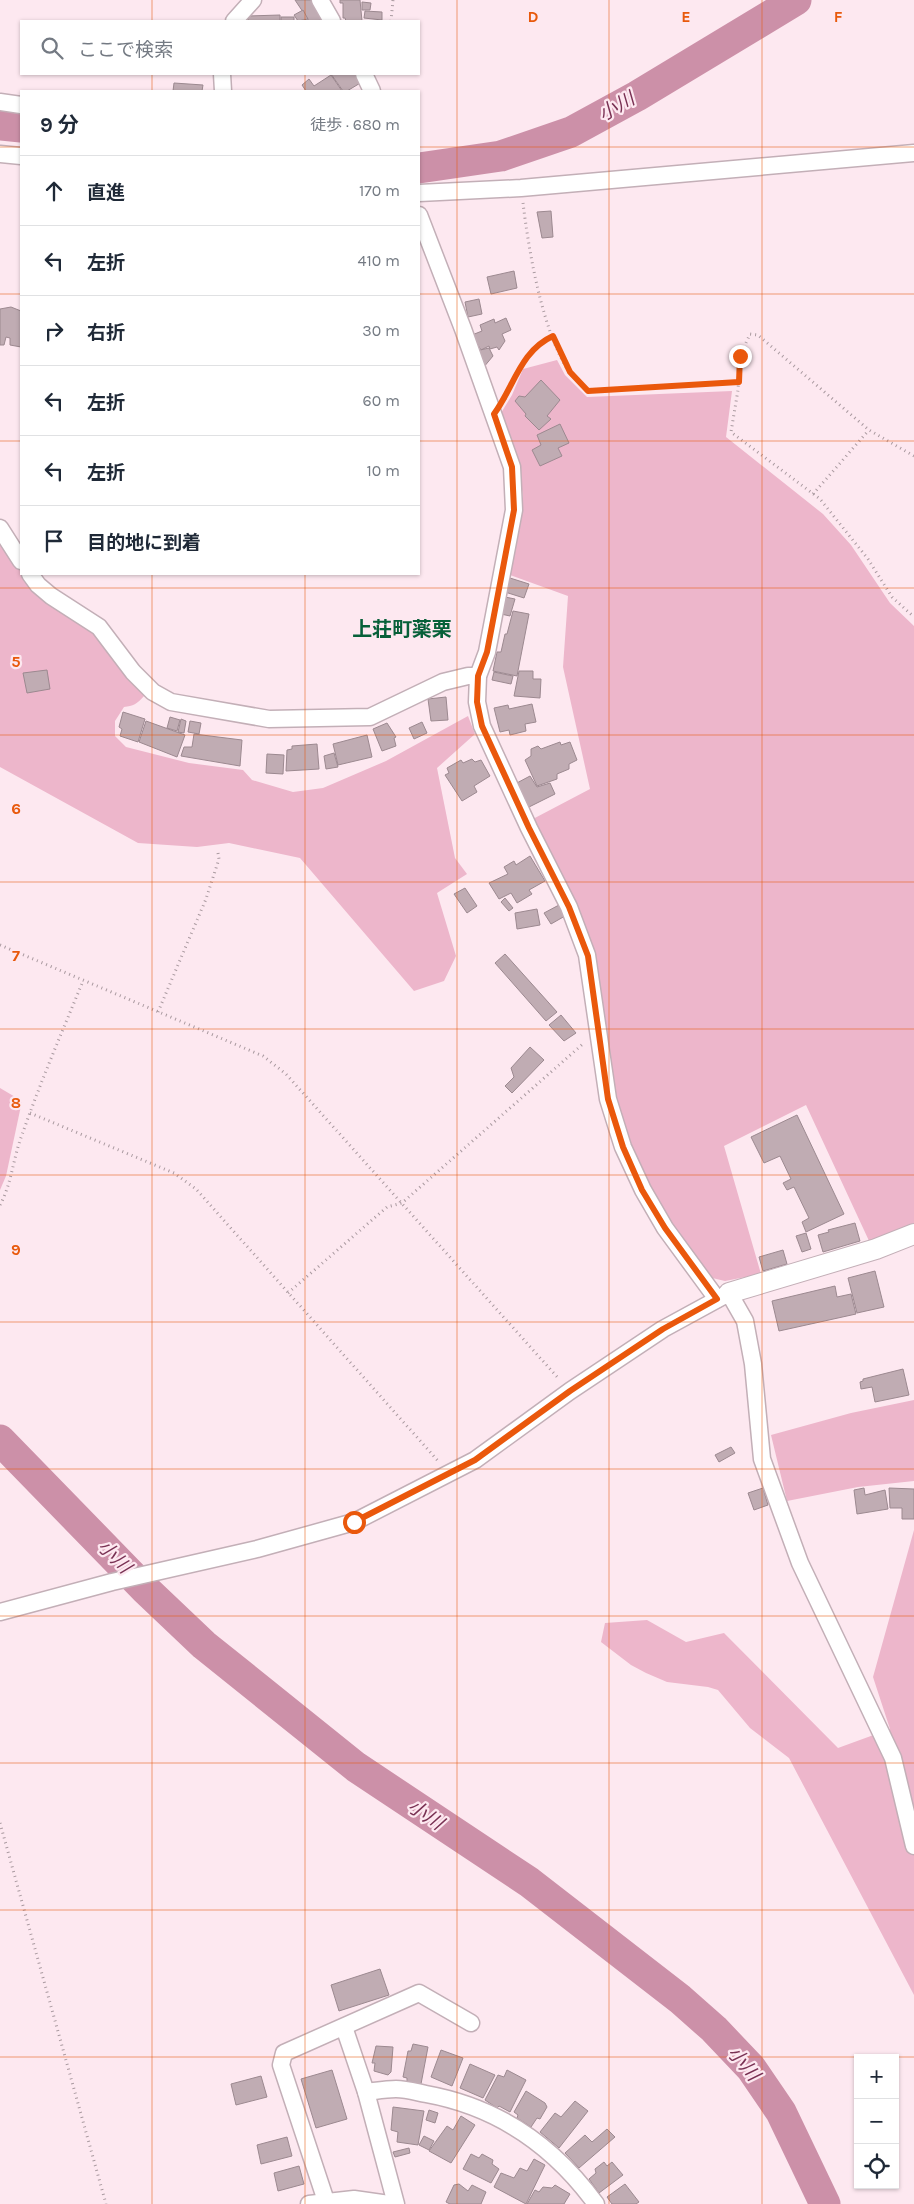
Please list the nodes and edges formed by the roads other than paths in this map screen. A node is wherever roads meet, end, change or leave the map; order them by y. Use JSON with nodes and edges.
{"nodes":[{"id":1,"x":253,"y":0,"type":"edge"},
{"id":2,"x":320,"y":0,"type":"edge"},
{"id":3,"x":235,"y":20,"type":"edge"},
{"id":4,"x":331,"y":20,"type":"edge"},
{"id":5,"x":222,"y":75,"type":"edge"},
{"id":6,"x":364,"y":75,"type":"edge"},
{"id":7,"x":223,"y":90,"type":"edge"},
{"id":8,"x":372,"y":90,"type":"edge"},
{"id":9,"x":0,"y":102,"type":"edge"},
{"id":10,"x":20,"y":105,"type":"edge"},
{"id":11,"x":914,"y":153,"type":"edge"},
{"id":12,"x":0,"y":154,"type":"edge"},
{"id":13,"x":20,"y":156,"type":"edge"},
{"id":14,"x":420,"y":193,"type":"edge"},
{"id":15,"x":420,"y":218,"type":"edge"},
{"id":16,"x":0,"y":528,"type":"edge"},
{"id":17,"x":20,"y":559,"type":"edge"},
{"id":18,"x":31,"y":575,"type":"edge"},
{"id":19,"x":478,"y":676,"type":"junction"},
{"id":20,"x":914,"y":1234,"type":"edge"},
{"id":21,"x":723,"y":1296,"type":"junction"},
{"id":22,"x":0,"y":1612,"type":"edge"},
{"id":23,"x":914,"y":1846,"type":"edge"},
{"id":24,"x":471,"y":2023,"type":"dead end"},
{"id":25,"x":344,"y":2027,"type":"junction"},
{"id":26,"x":366,"y":2092,"type":"junction"},
{"id":27,"x":326,"y":2201,"type":"junction"},
{"id":28,"x":309,"y":2204,"type":"edge"},
{"id":29,"x":390,"y":2204,"type":"edge"},
{"id":30,"x":396,"y":2204,"type":"edge"},
{"id":31,"x":596,"y":2204,"type":"edge"}],
"edges":[{"from":1,"to":3,"type":"street"},
{"from":2,"to":4,"type":"street"},
{"from":5,"to":7,"type":"street"},
{"from":6,"to":8,"type":"street"},
{"from":9,"to":10,"type":"street"},
{"from":11,"to":14,"type":"street"},
{"from":12,"to":13,"type":"street"},
{"from":15,"to":19,"type":"street"},
{"from":16,"to":17,"type":"street"},
{"from":18,"to":19,"type":"street"},
{"from":19,"to":21,"type":"street"},
{"from":20,"to":21,"type":"street"},
{"from":21,"to":22,"type":"street"},
{"from":21,"to":23,"type":"street"},
{"from":24,"to":25,"type":"street"},
{"from":25,"to":26,"type":"street"},
{"from":25,"to":27,"type":"street"},
{"from":26,"to":30,"type":"street"},
{"from":26,"to":31,"type":"street"},
{"from":27,"to":28,"type":"street"},
{"from":27,"to":29,"type":"street"}]}
